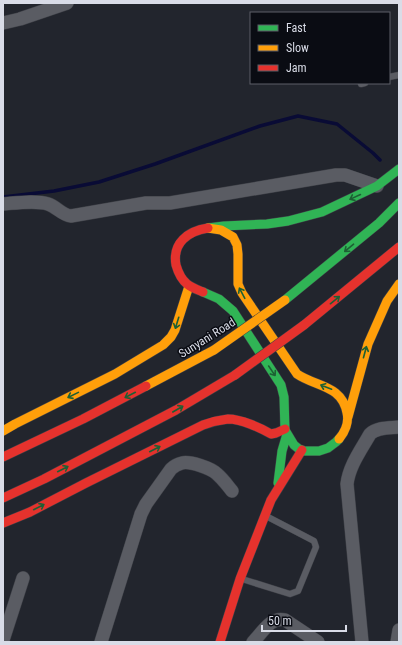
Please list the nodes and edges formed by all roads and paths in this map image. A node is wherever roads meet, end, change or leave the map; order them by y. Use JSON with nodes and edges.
{"nodes":[{"id":1,"x":67,"y":3,"type":"edge"},
{"id":2,"x":3,"y":23,"type":"edge"},
{"id":3,"x":399,"y":169,"type":"edge"},
{"id":4,"x":377,"y":186,"type":"junction"},
{"id":5,"x":399,"y":203,"type":"edge"},
{"id":6,"x":3,"y":204,"type":"edge"},
{"id":7,"x":208,"y":228,"type":"junction"},
{"id":8,"x":399,"y":247,"type":"edge"},
{"id":9,"x":399,"y":284,"type":"edge"},
{"id":10,"x":189,"y":286,"type":"junction"},
{"id":11,"x":348,"y":417,"type":"junction"},
{"id":12,"x":399,"y":427,"type":"edge"},
{"id":13,"x":3,"y":431,"type":"edge"},
{"id":14,"x":286,"y":432,"type":"junction"},
{"id":15,"x":302,"y":450,"type":"junction"},
{"id":16,"x":3,"y":457,"type":"edge"},
{"id":17,"x":278,"y":488,"type":"junction"},
{"id":18,"x":232,"y":491,"type":"dead end"},
{"id":19,"x":3,"y":498,"type":"edge"},
{"id":20,"x":265,"y":515,"type":"junction"},
{"id":21,"x":3,"y":523,"type":"edge"},
{"id":22,"x":22,"y":578,"type":"dead end"},
{"id":23,"x":240,"y":579,"type":"junction"},
{"id":24,"x":399,"y":630,"type":"edge"},
{"id":25,"x":3,"y":640,"type":"edge"},
{"id":26,"x":100,"y":642,"type":"edge"},
{"id":27,"x":220,"y":642,"type":"edge"},
{"id":28,"x":254,"y":642,"type":"edge"},
{"id":29,"x":318,"y":642,"type":"edge"},
{"id":30,"x":362,"y":642,"type":"edge"},
{"id":31,"x":397,"y":642,"type":"edge"}],
"edges":[{"from":1,"to":2,"type":"street"},
{"from":3,"to":4,"type":"main road"},
{"from":4,"to":6,"type":"street"},
{"from":4,"to":7,"type":"main road","one_way":true},
{"from":5,"to":16,"type":"main road","name":"Sunyani Road","one_way":true,"bridge":true},
{"from":7,"to":10,"type":"main road"},
{"from":11,"to":7,"type":"main road","one_way":true},
{"from":19,"to":8,"type":"main road","one_way":true,"bridge":true},
{"from":11,"to":9,"type":"main road","one_way":true},
{"from":10,"to":13,"type":"main road","one_way":true},
{"from":10,"to":14,"type":"main road","one_way":true},
{"from":11,"to":15,"type":"main road"},
{"from":12,"to":30,"type":"street"},
{"from":14,"to":15,"type":"main road"},
{"from":14,"to":17,"type":"main road"},
{"from":21,"to":14,"type":"main road","one_way":true},
{"from":15,"to":17,"type":"main road"},
{"from":17,"to":20,"type":"main road"},
{"from":18,"to":26,"type":"street"},
{"from":20,"to":23,"type":"main road"},
{"from":20,"to":23,"type":"lane"},
{"from":22,"to":25,"type":"street"},
{"from":23,"to":27,"type":"main road"},
{"from":24,"to":31,"type":"street"},
{"from":28,"to":29,"type":"street"}]}
